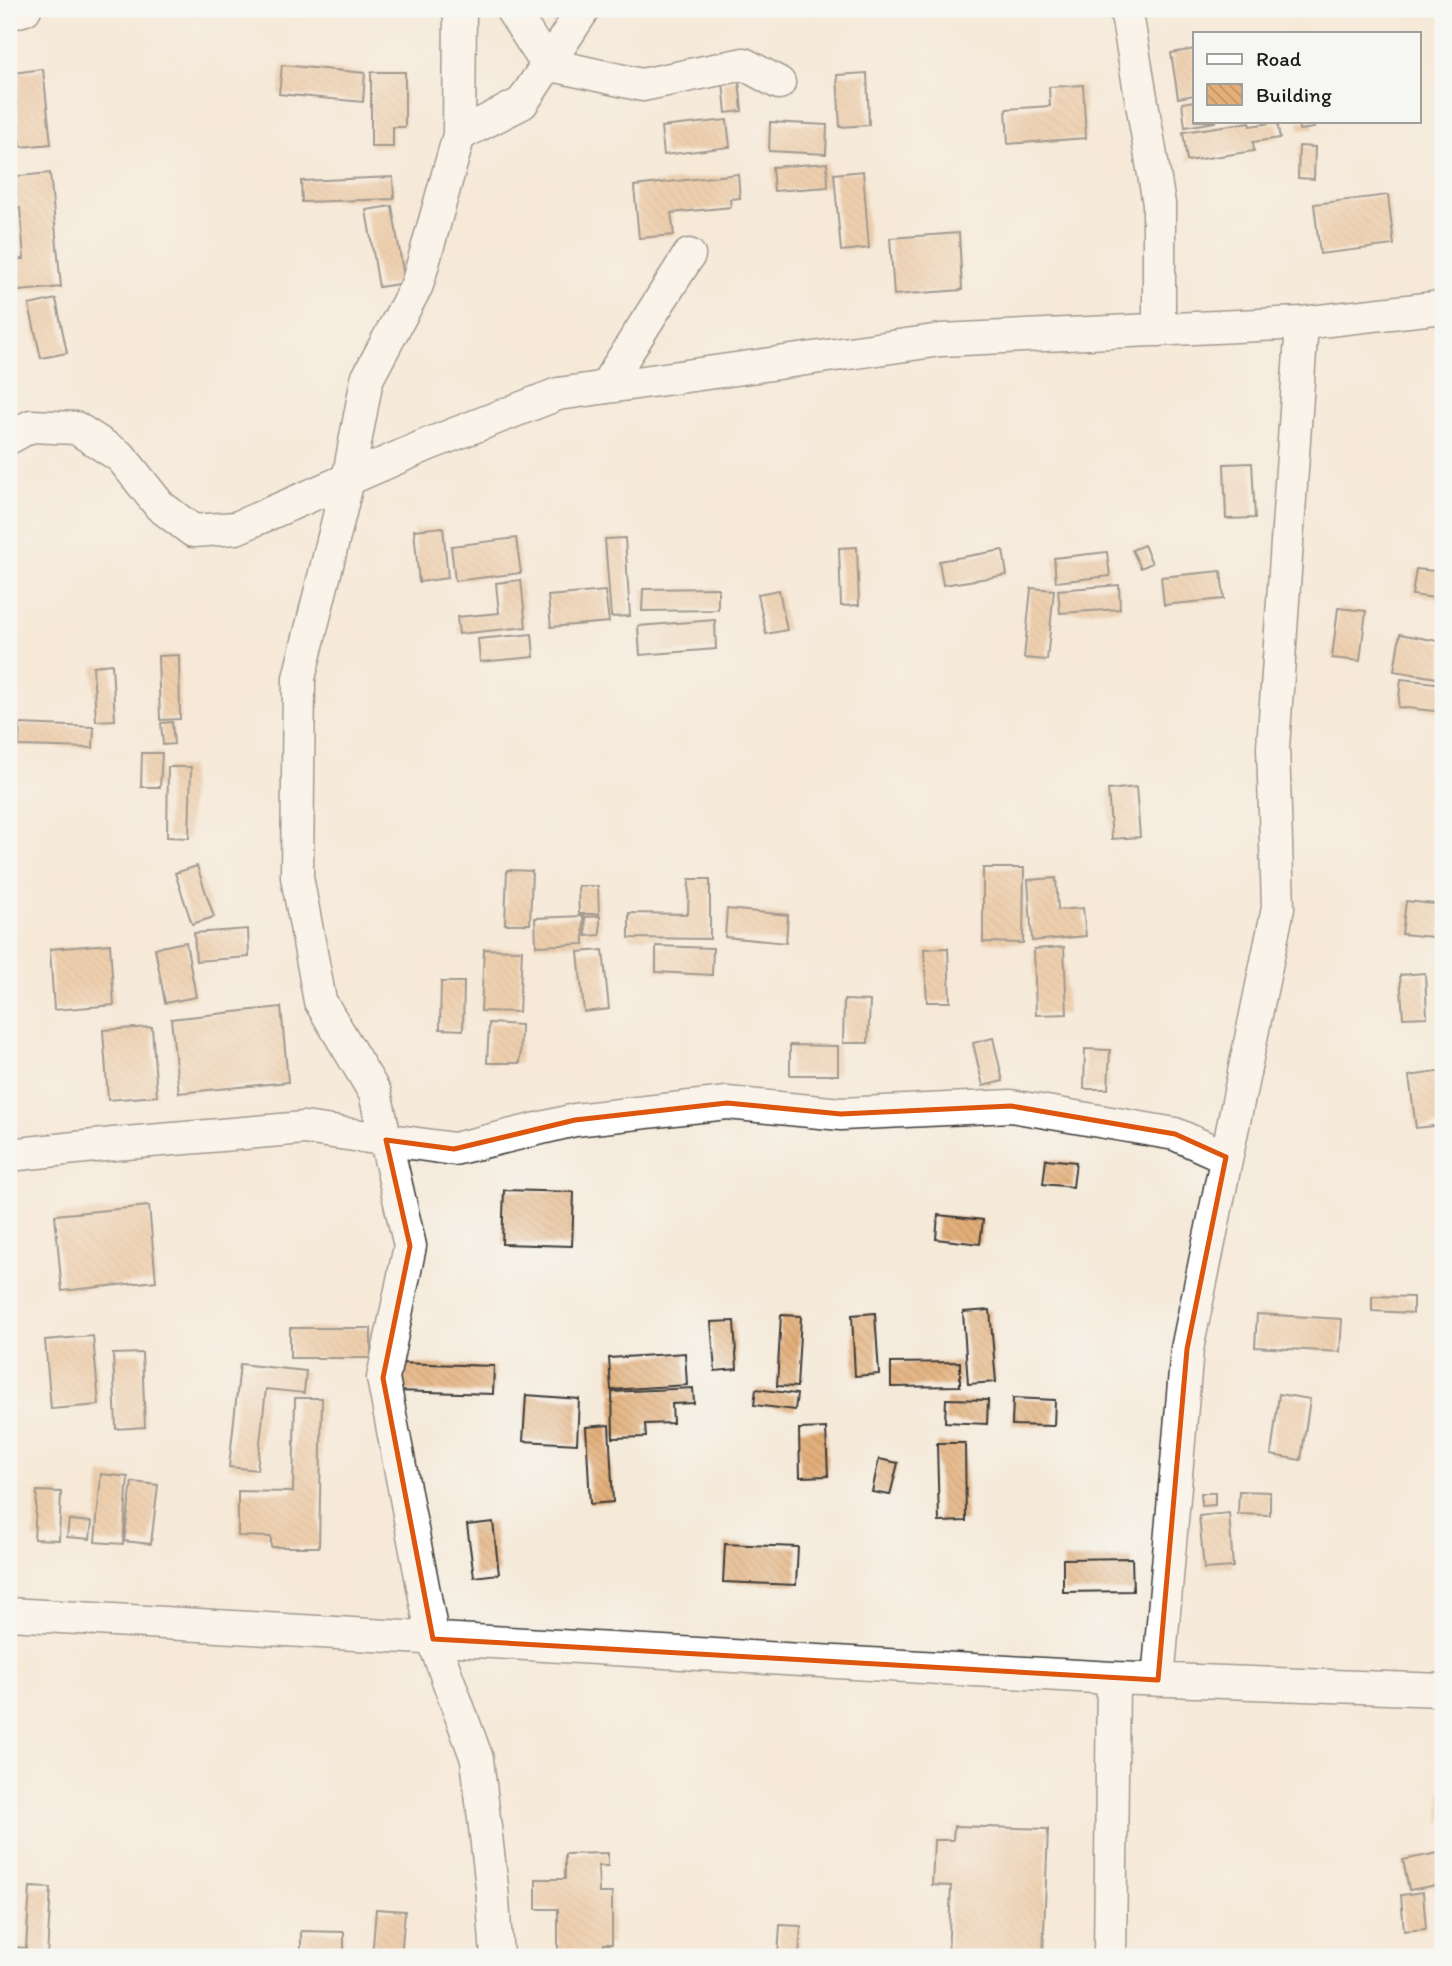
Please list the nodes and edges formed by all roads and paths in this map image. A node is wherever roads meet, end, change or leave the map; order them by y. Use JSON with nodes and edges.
{"nodes":[{"id":1,"x":25,"y":9,"type":"edge"},
{"id":2,"x":460,"y":9,"type":"edge"},
{"id":3,"x":511,"y":9,"type":"edge"},
{"id":4,"x":584,"y":9,"type":"edge"},
{"id":5,"x":1124,"y":9,"type":"edge"},
{"id":6,"x":9,"y":14,"type":"edge"},
{"id":7,"x":547,"y":64,"type":"junction"},
{"id":8,"x":779,"y":83,"type":"dead end"},
{"id":9,"x":459,"y":135,"type":"junction"},
{"id":10,"x":689,"y":255,"type":"dead end"},
{"id":11,"x":1443,"y":307,"type":"edge"},
{"id":12,"x":1303,"y":323,"type":"junction"},
{"id":13,"x":1159,"y":330,"type":"junction"},
{"id":14,"x":605,"y":387,"type":"junction"},
{"id":15,"x":9,"y":438,"type":"edge"},
{"id":16,"x":348,"y":481,"type":"junction"},
{"id":17,"x":386,"y":1140,"type":"junction"},
{"id":18,"x":9,"y":1155,"type":"edge"},
{"id":19,"x":1226,"y":1157,"type":"junction"},
{"id":20,"x":9,"y":1614,"type":"edge"},
{"id":21,"x":433,"y":1639,"type":"junction"},
{"id":22,"x":1113,"y":1678,"type":"junction"},
{"id":23,"x":1158,"y":1680,"type":"junction"},
{"id":24,"x":1443,"y":1690,"type":"edge"},
{"id":25,"x":497,"y":1957,"type":"edge"},
{"id":26,"x":1110,"y":1957,"type":"edge"}],
"edges":[{"from":1,"to":6,"type":"street"},
{"from":2,"to":9,"type":"street"},
{"from":3,"to":7,"type":"street"},
{"from":4,"to":7,"type":"street"},
{"from":5,"to":13,"type":"street"},
{"from":7,"to":8,"type":"street"},
{"from":7,"to":9,"type":"street"},
{"from":9,"to":16,"type":"street"},
{"from":10,"to":14,"type":"street"},
{"from":11,"to":12,"type":"street"},
{"from":12,"to":13,"type":"street"},
{"from":12,"to":19,"type":"street"},
{"from":13,"to":14,"type":"street"},
{"from":14,"to":16,"type":"street"},
{"from":15,"to":16,"type":"street"},
{"from":16,"to":17,"type":"street"},
{"from":17,"to":18,"type":"street"},
{"from":17,"to":19,"type":"street"},
{"from":17,"to":21,"type":"street"},
{"from":19,"to":23,"type":"street"},
{"from":20,"to":21,"type":"street"},
{"from":21,"to":22,"type":"street"},
{"from":21,"to":25,"type":"street"},
{"from":22,"to":23,"type":"street"},
{"from":22,"to":26,"type":"street"},
{"from":23,"to":24,"type":"street"}]}
